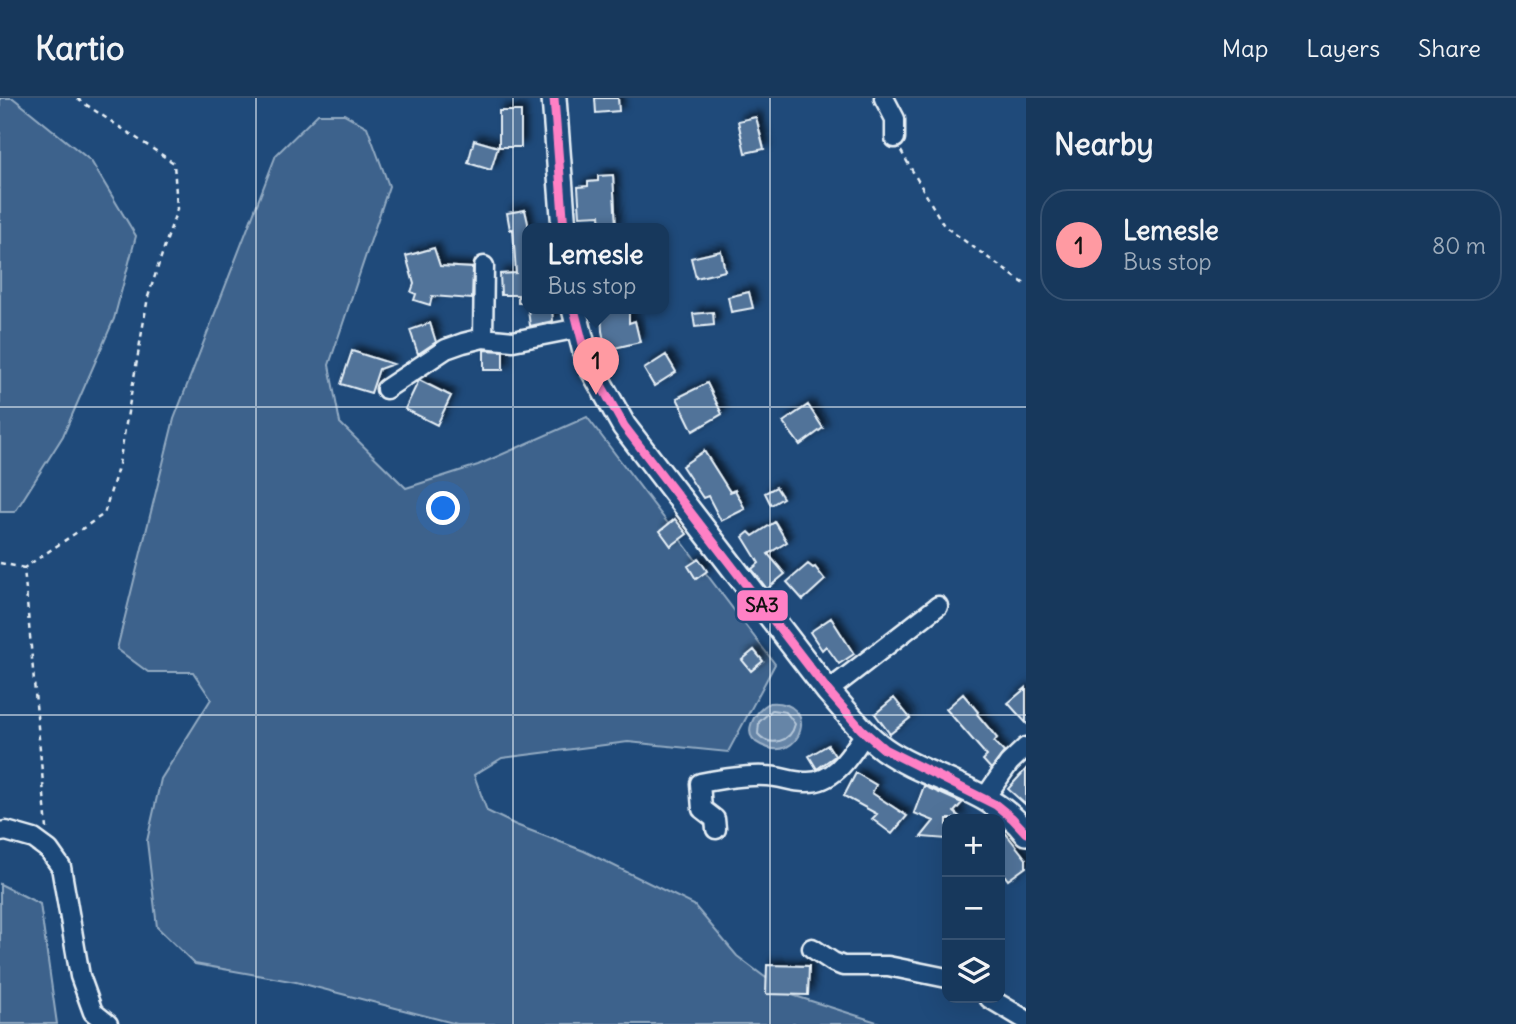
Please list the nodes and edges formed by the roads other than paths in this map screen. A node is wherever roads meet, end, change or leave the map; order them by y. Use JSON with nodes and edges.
{"nodes":[{"id":1,"x":554,"y":98,"type":"edge"},
{"id":2,"x":884,"y":98,"type":"edge"},
{"id":3,"x":895,"y":138,"type":"road end"},
{"id":4,"x":564,"y":223,"type":"edge"},
{"id":5,"x":484,"y":266,"type":"dead end"},
{"id":6,"x":576,"y":319,"type":"edge"},
{"id":7,"x":483,"y":338,"type":"junction"},
{"id":8,"x":386,"y":388,"type":"dead end"},
{"id":9,"x":937,"y":606,"type":"dead end"},
{"id":10,"x":828,"y":691,"type":"junction"},
{"id":11,"x":866,"y":732,"type":"junction"},
{"id":12,"x":1026,"y":747,"type":"edge"},
{"id":13,"x":984,"y":799,"type":"junction"},
{"id":14,"x":716,"y":830,"type":"dead end"},
{"id":15,"x":0,"y":832,"type":"edge"},
{"id":16,"x":1026,"y":833,"type":"edge"},
{"id":17,"x":812,"y":948,"type":"dead end"},
{"id":18,"x":942,"y":977,"type":"edge"},
{"id":19,"x":997,"y":1003,"type":"edge"},
{"id":20,"x":1026,"y":1020,"type":"edge"},
{"id":21,"x":108,"y":1024,"type":"edge"}],
"edges":[{"from":1,"to":4,"type":"main road"},
{"from":2,"to":3,"type":"street"},
{"from":5,"to":7,"type":"street"},
{"from":6,"to":7,"type":"street"},
{"from":6,"to":10,"type":"main road"},
{"from":7,"to":8,"type":"street"},
{"from":9,"to":10,"type":"street"},
{"from":10,"to":11,"type":"main road"},
{"from":11,"to":13,"type":"main road"},
{"from":11,"to":14,"type":"street"},
{"from":12,"to":13,"type":"street"},
{"from":13,"to":16,"type":"main road"},
{"from":15,"to":21,"type":"street"},
{"from":17,"to":18,"type":"street"},
{"from":19,"to":20,"type":"street"}]}
